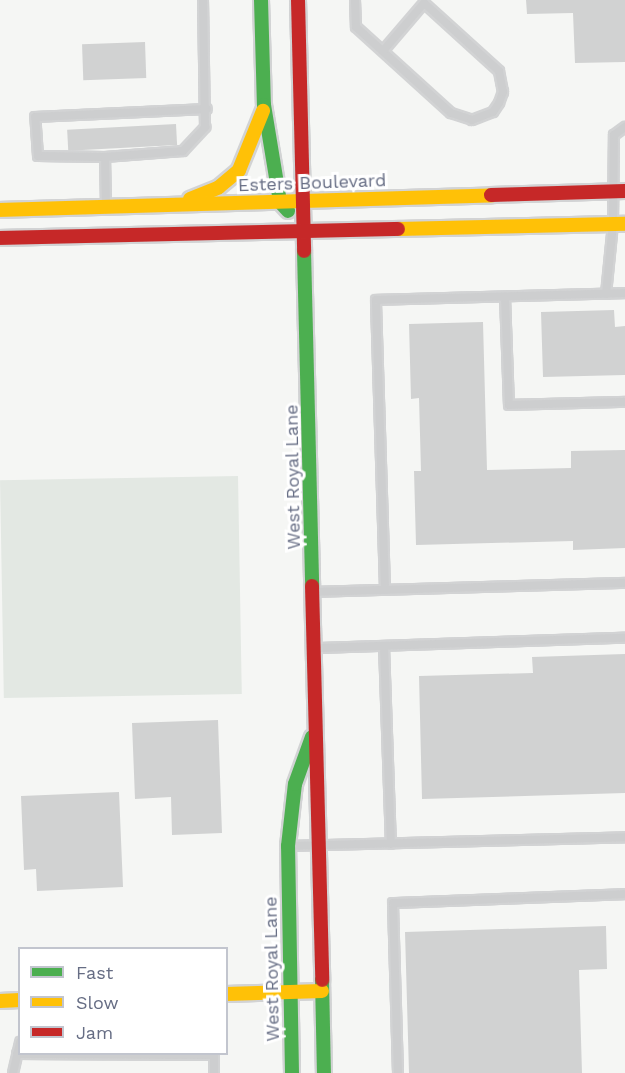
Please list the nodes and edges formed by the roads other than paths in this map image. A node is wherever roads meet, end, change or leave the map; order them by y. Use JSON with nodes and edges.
{"nodes":[{"id":1,"x":203,"y":0,"type":"edge"},
{"id":2,"x":261,"y":0,"type":"edge"},
{"id":3,"x":298,"y":0,"type":"edge"},
{"id":4,"x":355,"y":0,"type":"edge"},
{"id":5,"x":383,"y":51,"type":"junction"},
{"id":6,"x":264,"y":105,"type":"junction"},
{"id":7,"x":207,"y":109,"type":"junction"},
{"id":8,"x":625,"y":127,"type":"edge"},
{"id":9,"x":105,"y":157,"type":"junction"},
{"id":10,"x":619,"y":191,"type":"edge"},
{"id":11,"x":305,"y":201,"type":"junction"},
{"id":12,"x":280,"y":202,"type":"junction"},
{"id":13,"x":169,"y":205,"type":"junction"},
{"id":14,"x":106,"y":207,"type":"junction"},
{"id":15,"x":0,"y":210,"type":"edge"},
{"id":16,"x":619,"y":224,"type":"edge"},
{"id":17,"x":305,"y":229,"type":"junction"},
{"id":18,"x":0,"y":238,"type":"edge"},
{"id":19,"x":625,"y":293,"type":"edge"},
{"id":20,"x":606,"y":294,"type":"junction"},
{"id":21,"x":505,"y":297,"type":"junction"},
{"id":22,"x":625,"y":402,"type":"edge"},
{"id":23,"x":625,"y":583,"type":"edge"},
{"id":24,"x":385,"y":589,"type":"junction"},
{"id":25,"x":314,"y":592,"type":"junction"},
{"id":26,"x":625,"y":638,"type":"edge"},
{"id":27,"x":384,"y":646,"type":"junction"},
{"id":28,"x":315,"y":648,"type":"junction"},
{"id":29,"x":316,"y":725,"type":"junction"},
{"id":30,"x":625,"y":837,"type":"edge"},
{"id":31,"x":391,"y":844,"type":"junction"},
{"id":32,"x":288,"y":846,"type":"junction"},
{"id":33,"x":319,"y":846,"type":"junction"},
{"id":34,"x":625,"y":894,"type":"edge"},
{"id":35,"x":322,"y":991,"type":"junction"},
{"id":36,"x":290,"y":992,"type":"junction"},
{"id":37,"x":228,"y":994,"type":"edge"},
{"id":38,"x":0,"y":1000,"type":"edge"},
{"id":39,"x":18,"y":1000,"type":"edge"},
{"id":40,"x":18,"y":1050,"type":"edge"},
{"id":41,"x":17,"y":1054,"type":"joint"},
{"id":42,"x":213,"y":1055,"type":"edge"},
{"id":43,"x":13,"y":1073,"type":"edge"},
{"id":44,"x":214,"y":1073,"type":"edge"},
{"id":45,"x":292,"y":1073,"type":"edge"},
{"id":46,"x":324,"y":1073,"type":"edge"},
{"id":47,"x":398,"y":1073,"type":"edge"}],
"edges":[{"from":1,"to":7,"type":"lane"},
{"from":2,"to":6,"type":"main road"},
{"from":3,"to":11,"type":"main road","name":"West Royal Lane"},
{"from":4,"to":5,"type":"lane"},
{"from":5,"to":5,"type":"lane"},
{"from":6,"to":12,"type":"main road"},
{"from":6,"to":13,"type":"main road"},
{"from":7,"to":9,"type":"lane"},
{"from":7,"to":9,"type":"lane"},
{"from":8,"to":10,"type":"lane"},
{"from":9,"to":14,"type":"lane"},
{"from":10,"to":11,"type":"main road","name":"Esters Boulevard"},
{"from":10,"to":16,"type":"lane"},
{"from":11,"to":12,"type":"main road","name":"Esters Boulevard"},
{"from":11,"to":17,"type":"main road","name":"West Royal Lane"},
{"from":12,"to":13,"type":"main road","name":"Esters Boulevard"},
{"from":12,"to":17,"type":"main road"},
{"from":13,"to":14,"type":"main road","name":"Esters Boulevard"},
{"from":14,"to":15,"type":"main road","name":"Esters Boulevard"},
{"from":16,"to":17,"type":"main road"},
{"from":16,"to":20,"type":"lane"},
{"from":17,"to":18,"type":"main road"},
{"from":17,"to":25,"type":"main road","name":"West Royal Lane"},
{"from":19,"to":20,"type":"lane"},
{"from":20,"to":21,"type":"lane"},
{"from":21,"to":22,"type":"lane"},
{"from":21,"to":24,"type":"lane"},
{"from":23,"to":24,"type":"lane"},
{"from":24,"to":25,"type":"lane"},
{"from":25,"to":28,"type":"main road","name":"West Royal Lane"},
{"from":26,"to":27,"type":"lane"},
{"from":27,"to":28,"type":"lane"},
{"from":27,"to":31,"type":"lane"},
{"from":28,"to":29,"type":"main road","name":"West Royal Lane"},
{"from":29,"to":32,"type":"main road","name":"West Royal Lane"},
{"from":29,"to":33,"type":"main road","name":"West Royal Lane"},
{"from":30,"to":31,"type":"lane"},
{"from":31,"to":33,"type":"lane"},
{"from":32,"to":33,"type":"lane"},
{"from":32,"to":36,"type":"main road","name":"West Royal Lane"},
{"from":33,"to":35,"type":"main road","name":"West Royal Lane"},
{"from":34,"to":47,"type":"lane"},
{"from":35,"to":36,"type":"main road"},
{"from":35,"to":46,"type":"main road","name":"West Royal Lane"},
{"from":36,"to":37,"type":"main road"},
{"from":36,"to":45,"type":"main road","name":"West Royal Lane"},
{"from":38,"to":39,"type":"main road"},
{"from":40,"to":41,"type":"lane"},
{"from":41,"to":43,"type":"lane"},
{"from":42,"to":44,"type":"lane"}]}
